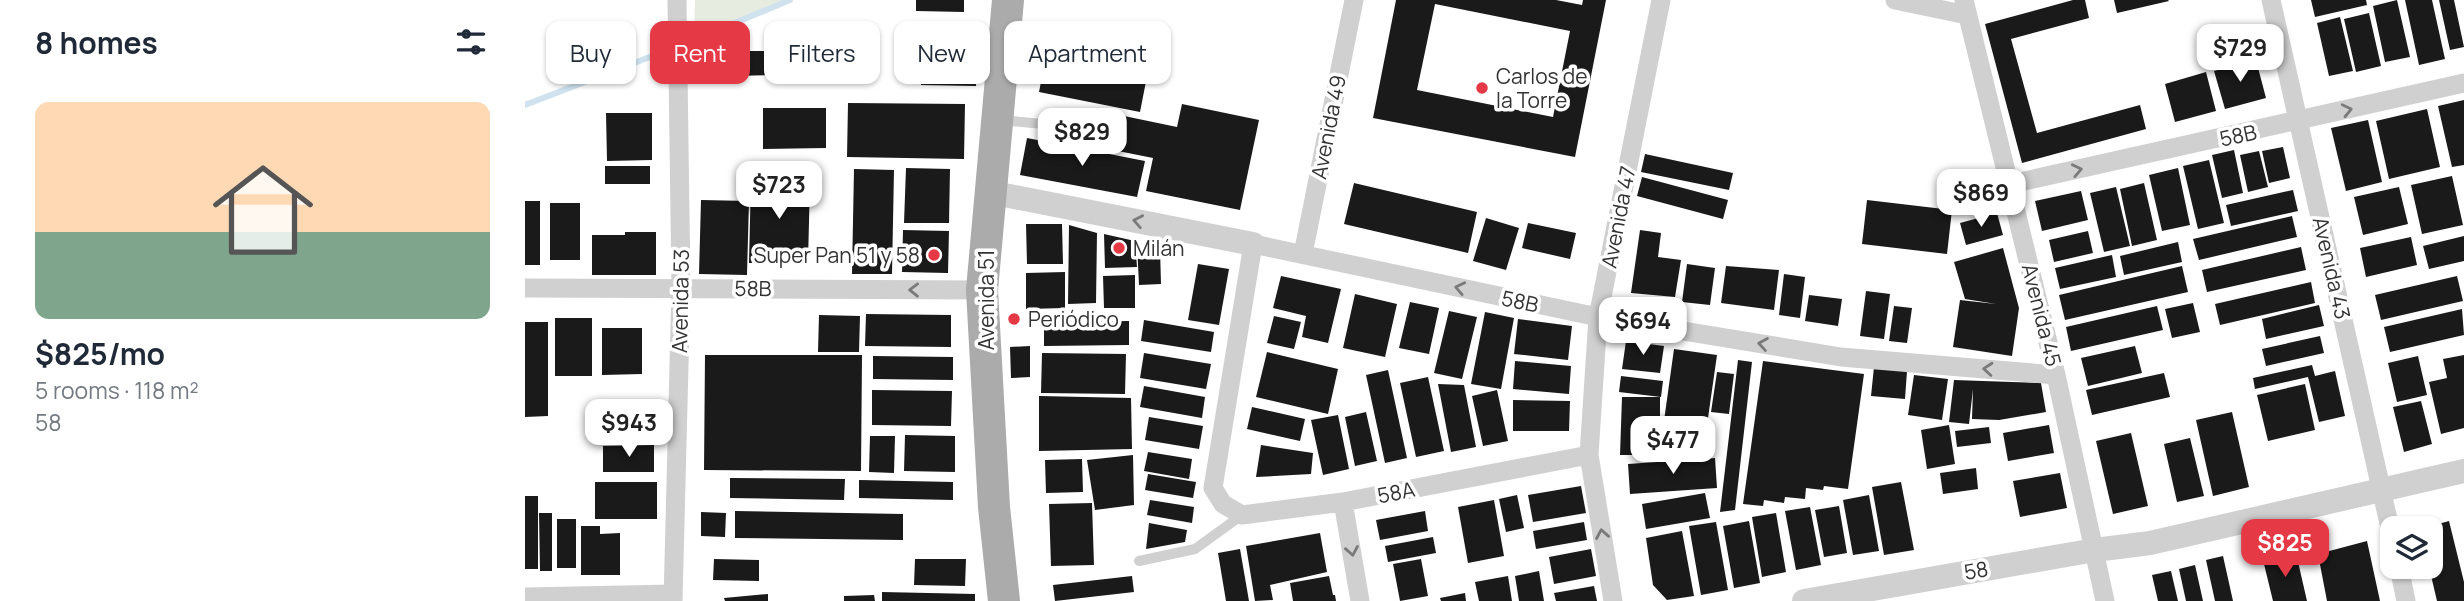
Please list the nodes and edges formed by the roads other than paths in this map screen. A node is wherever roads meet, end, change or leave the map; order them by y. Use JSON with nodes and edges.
{"nodes":[{"id":1,"x":1008,"y":0,"type":"edge"},
{"id":2,"x":1354,"y":0,"type":"edge"},
{"id":3,"x":1661,"y":0,"type":"edge"},
{"id":4,"x":1895,"y":0,"type":"edge"},
{"id":5,"x":2271,"y":0,"type":"edge"},
{"id":6,"x":678,"y":6,"type":"edge"},
{"id":7,"x":1965,"y":7,"type":"edge"},
{"id":8,"x":2464,"y":83,"type":"edge"},
{"id":9,"x":996,"y":120,"type":"junction"},
{"id":10,"x":2298,"y":121,"type":"junction"},
{"id":11,"x":1077,"y":127,"type":"dead end"},
{"id":12,"x":2011,"y":184,"type":"junction"},
{"id":13,"x":989,"y":192,"type":"junction"},
{"id":14,"x":1253,"y":244,"type":"junction"},
{"id":15,"x":1303,"y":254,"type":"junction"},
{"id":16,"x":681,"y":287,"type":"junction"},
{"id":17,"x":525,"y":288,"type":"edge"},
{"id":18,"x":982,"y":290,"type":"junction"},
{"id":19,"x":1598,"y":317,"type":"junction"},
{"id":20,"x":2056,"y":375,"type":"junction"},
{"id":21,"x":1589,"y":455,"type":"junction"},
{"id":22,"x":2464,"y":471,"type":"edge"},
{"id":23,"x":2382,"y":491,"type":"junction"},
{"id":24,"x":1343,"y":502,"type":"junction"},
{"id":25,"x":1242,"y":514,"type":"junction"},
{"id":26,"x":2387,"y":516,"type":"edge"},
{"id":27,"x":2096,"y":558,"type":"junction"},
{"id":28,"x":1139,"y":561,"type":"dead end"},
{"id":29,"x":2401,"y":579,"type":"edge"},
{"id":30,"x":525,"y":597,"type":"edge"},
{"id":31,"x":673,"y":597,"type":"edge"},
{"id":32,"x":1843,"y":597,"type":"edge"},
{"id":33,"x":1004,"y":601,"type":"edge"},
{"id":34,"x":1360,"y":601,"type":"edge"},
{"id":35,"x":1613,"y":601,"type":"edge"},
{"id":36,"x":1804,"y":601,"type":"edge"},
{"id":37,"x":1899,"y":601,"type":"edge"},
{"id":38,"x":2105,"y":601,"type":"edge"},
{"id":39,"x":2406,"y":601,"type":"edge"}],
"edges":[{"from":1,"to":9,"type":"main road","name":"Avenida 51"},
{"from":2,"to":15,"type":"street","name":"Avenida 49"},
{"from":3,"to":19,"type":"street","name":"Avenida 47"},
{"from":4,"to":7,"type":"street"},
{"from":5,"to":10,"type":"street","name":"Avenida 43"},
{"from":6,"to":16,"type":"street","name":"Avenida 53"},
{"from":7,"to":12,"type":"street","name":"Avenida 45"},
{"from":10,"to":8,"type":"street","name":"58B","one_way":true},
{"from":9,"to":11,"type":"lane"},
{"from":9,"to":13,"type":"main road","name":"Avenida 51"},
{"from":12,"to":10,"type":"street","name":"58B","one_way":true},
{"from":10,"to":23,"type":"street","name":"Avenida 43"},
{"from":12,"to":20,"type":"street","name":"Avenida 45"},
{"from":14,"to":13,"type":"street","name":"58B","one_way":true},
{"from":13,"to":18,"type":"main road","name":"Avenida 51"},
{"from":14,"to":15,"type":"street","name":"58B"},
{"from":14,"to":25,"type":"street"},
{"from":19,"to":15,"type":"street","name":"58B","one_way":true},
{"from":16,"to":17,"type":"street","name":"58B"},
{"from":18,"to":16,"type":"street","name":"58B","one_way":true},
{"from":16,"to":31,"type":"street","name":"Avenida 53"},
{"from":18,"to":33,"type":"main road","name":"Avenida 51"},
{"from":20,"to":19,"type":"street","name":"58B","one_way":true},
{"from":19,"to":21,"type":"street","name":"Avenida 47"},
{"from":20,"to":27,"type":"street","name":"Avenida 45"},
{"from":21,"to":24,"type":"street","name":"58A"},
{"from":35,"to":21,"type":"street","name":"Avenida 47","one_way":true},
{"from":22,"to":23,"type":"street","name":"58"},
{"from":23,"to":26,"type":"street","name":"Avenida 43"},
{"from":23,"to":27,"type":"street","name":"58"},
{"from":24,"to":25,"type":"street","name":"58A"},
{"from":24,"to":34,"type":"street","one_way":true},
{"from":25,"to":28,"type":"lane"},
{"from":27,"to":32,"type":"street","name":"58"},
{"from":27,"to":37,"type":"street","name":"58"},
{"from":27,"to":38,"type":"street","name":"Avenida 45"},
{"from":29,"to":39,"type":"street"},
{"from":30,"to":31,"type":"street"},
{"from":32,"to":36,"type":"street","name":"58"}]}
